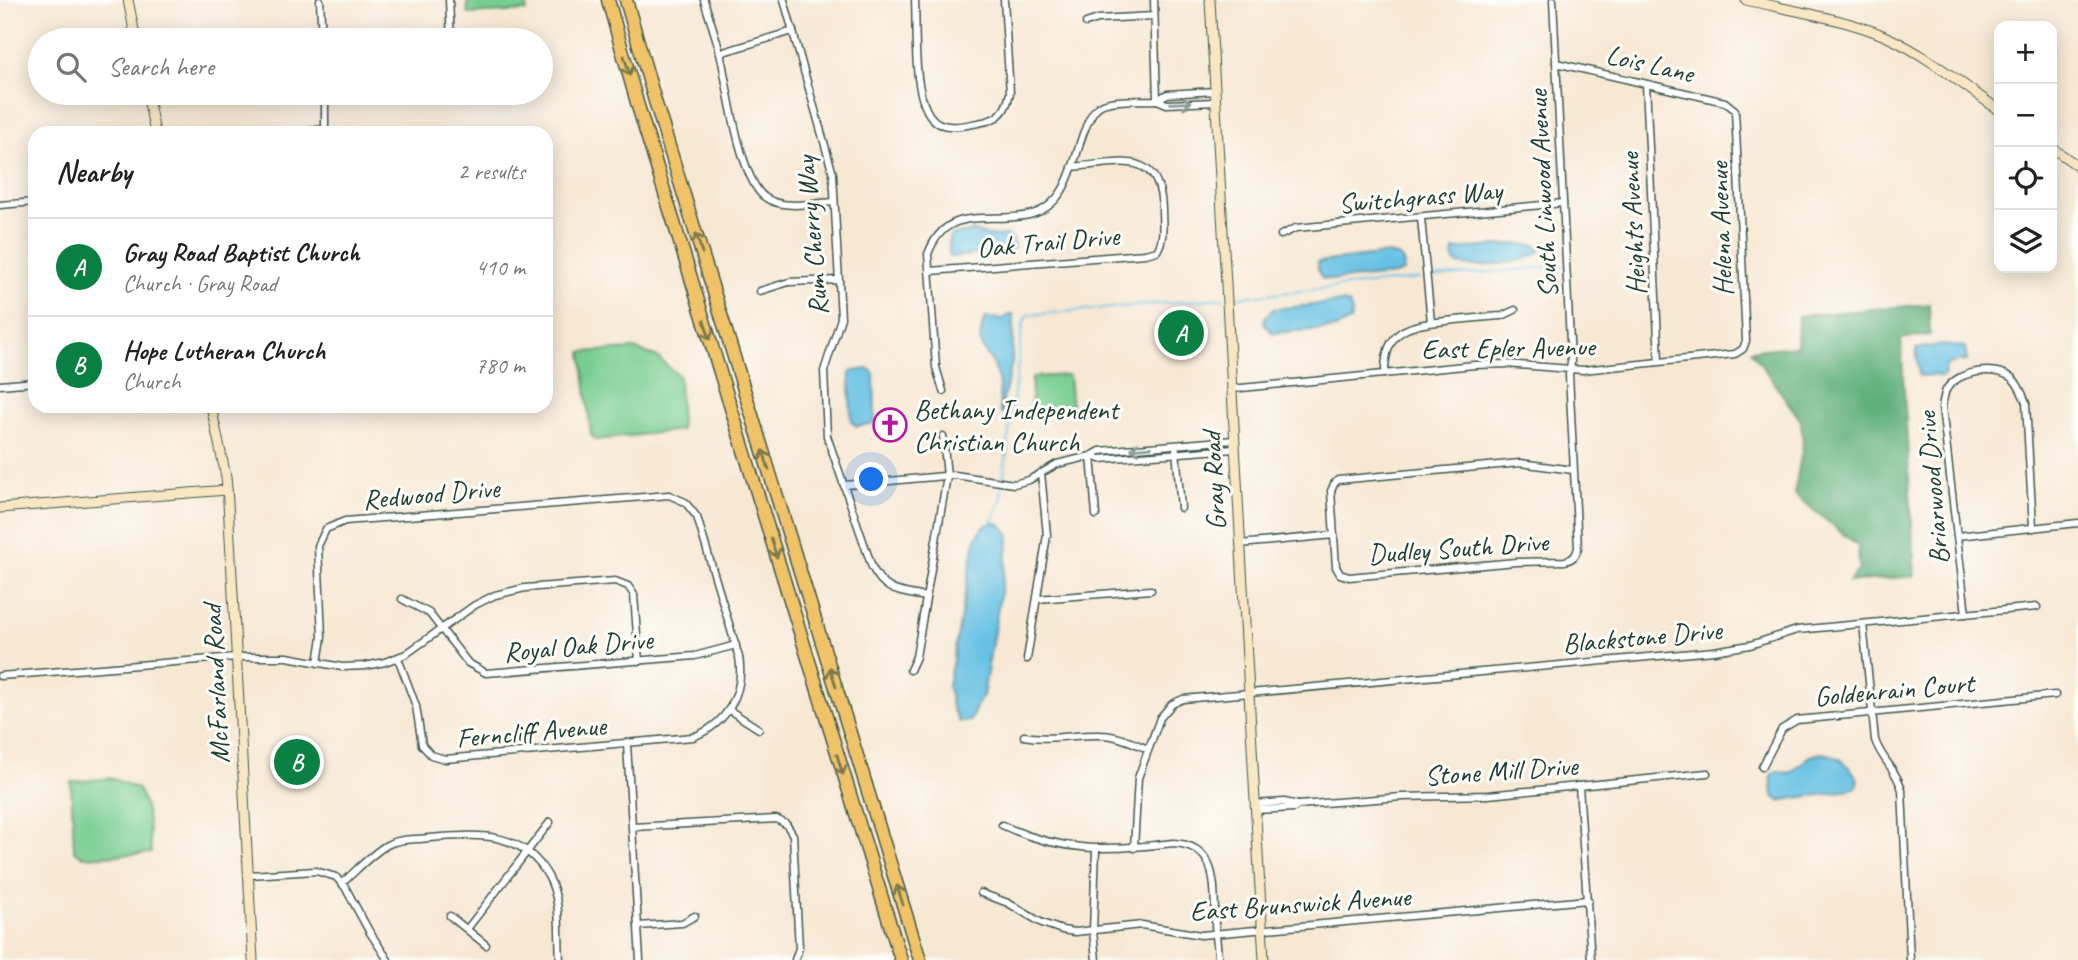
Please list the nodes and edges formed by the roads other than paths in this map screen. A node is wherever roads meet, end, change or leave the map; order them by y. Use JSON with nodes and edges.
{"nodes":[{"id":1,"x":128,"y":0,"type":"edge"},
{"id":2,"x":320,"y":0,"type":"edge"},
{"id":3,"x":449,"y":0,"type":"edge"},
{"id":4,"x":608,"y":0,"type":"edge"},
{"id":5,"x":626,"y":0,"type":"edge"},
{"id":6,"x":704,"y":0,"type":"edge"},
{"id":7,"x":784,"y":0,"type":"edge"},
{"id":8,"x":915,"y":0,"type":"edge"},
{"id":9,"x":1004,"y":0,"type":"edge"},
{"id":10,"x":1154,"y":0,"type":"edge"},
{"id":11,"x":1210,"y":0,"type":"edge"},
{"id":12,"x":1553,"y":0,"type":"edge"},
{"id":13,"x":1746,"y":0,"type":"edge"},
{"id":14,"x":1154,"y":16,"type":"junction"},
{"id":15,"x":1086,"y":23,"type":"dead end"},
{"id":16,"x":134,"y":28,"type":"edge"},
{"id":17,"x":321,"y":28,"type":"edge"},
{"id":18,"x":451,"y":28,"type":"edge"},
{"id":19,"x":793,"y":32,"type":"junction"},
{"id":20,"x":720,"y":53,"type":"junction"},
{"id":21,"x":1556,"y":63,"type":"junction"},
{"id":22,"x":1646,"y":84,"type":"junction"},
{"id":23,"x":1215,"y":91,"type":"junction"},
{"id":24,"x":1157,"y":100,"type":"junction"},
{"id":25,"x":1215,"y":102,"type":"junction"},
{"id":26,"x":149,"y":105,"type":"edge"},
{"id":27,"x":325,"y":105,"type":"edge"},
{"id":28,"x":1994,"y":106,"type":"edge"},
{"id":29,"x":1733,"y":107,"type":"joint"},
{"id":30,"x":154,"y":126,"type":"edge"},
{"id":31,"x":326,"y":126,"type":"edge"},
{"id":32,"x":2057,"y":151,"type":"edge"},
{"id":33,"x":2078,"y":166,"type":"edge"},
{"id":34,"x":1072,"y":167,"type":"junction"},
{"id":35,"x":834,"y":202,"type":"junction"},
{"id":36,"x":28,"y":203,"type":"edge"},
{"id":37,"x":1563,"y":203,"type":"junction"},
{"id":38,"x":0,"y":205,"type":"edge"},
{"id":39,"x":1421,"y":218,"type":"junction"},
{"id":40,"x":1281,"y":235,"type":"dead end"},
{"id":41,"x":930,"y":271,"type":"junction"},
{"id":42,"x":839,"y":280,"type":"junction"},
{"id":43,"x":760,"y":291,"type":"dead end"},
{"id":44,"x":1515,"y":310,"type":"dead end"},
{"id":45,"x":1430,"y":323,"type":"junction"},
{"id":46,"x":1743,"y":349,"type":"joint"},
{"id":47,"x":1659,"y":361,"type":"junction"},
{"id":48,"x":1571,"y":368,"type":"junction"},
{"id":49,"x":1385,"y":374,"type":"junction"},
{"id":50,"x":28,"y":383,"type":"edge"},
{"id":51,"x":0,"y":385,"type":"edge"},
{"id":52,"x":1231,"y":389,"type":"junction"},
{"id":53,"x":943,"y":391,"type":"dead end"},
{"id":54,"x":212,"y":413,"type":"edge"},
{"id":55,"x":943,"y":436,"type":"dead end"},
{"id":56,"x":1175,"y":445,"type":"junction"},
{"id":57,"x":1234,"y":445,"type":"junction"},
{"id":58,"x":1176,"y":454,"type":"junction"},
{"id":59,"x":1091,"y":456,"type":"junction"},
{"id":60,"x":1573,"y":470,"type":"junction"},
{"id":61,"x":1041,"y":473,"type":"junction"},
{"id":62,"x":947,"y":476,"type":"junction"},
{"id":63,"x":845,"y":485,"type":"junction"},
{"id":64,"x":227,"y":490,"type":"junction"},
{"id":65,"x":0,"y":508,"type":"edge"},
{"id":66,"x":1181,"y":508,"type":"dead end"},
{"id":67,"x":1096,"y":515,"type":"dead end"},
{"id":68,"x":2078,"y":523,"type":"edge"},
{"id":69,"x":2033,"y":528,"type":"junction"},
{"id":70,"x":1334,"y":535,"type":"junction"},
{"id":71,"x":1957,"y":536,"type":"junction"},
{"id":72,"x":1240,"y":544,"type":"junction"},
{"id":73,"x":1577,"y":554,"type":"joint"},
{"id":74,"x":1150,"y":590,"type":"dead end"},
{"id":75,"x":926,"y":597,"type":"junction"},
{"id":76,"x":402,"y":598,"type":"dead end"},
{"id":77,"x":1037,"y":599,"type":"junction"},
{"id":78,"x":2037,"y":607,"type":"dead end"},
{"id":79,"x":1966,"y":614,"type":"junction"},
{"id":80,"x":1863,"y":624,"type":"junction"},
{"id":81,"x":442,"y":629,"type":"junction"},
{"id":82,"x":736,"y":645,"type":"junction"},
{"id":83,"x":237,"y":657,"type":"junction"},
{"id":84,"x":398,"y":658,"type":"junction"},
{"id":85,"x":1027,"y":659,"type":"dead end"},
{"id":86,"x":639,"y":661,"type":"junction"},
{"id":87,"x":318,"y":663,"type":"junction"},
{"id":88,"x":909,"y":670,"type":"dead end"},
{"id":89,"x":0,"y":676,"type":"edge"},
{"id":90,"x":1249,"y":692,"type":"junction"},
{"id":91,"x":2056,"y":695,"type":"dead end"},
{"id":92,"x":729,"y":710,"type":"junction"},
{"id":93,"x":1872,"y":712,"type":"junction"},
{"id":94,"x":759,"y":729,"type":"dead end"},
{"id":95,"x":1024,"y":736,"type":"dead end"},
{"id":96,"x":627,"y":744,"type":"junction"},
{"id":97,"x":1148,"y":749,"type":"junction"},
{"id":98,"x":1762,"y":766,"type":"dead end"},
{"id":99,"x":1707,"y":774,"type":"dead end"},
{"id":100,"x":1579,"y":786,"type":"junction"},
{"id":101,"x":1255,"y":807,"type":"junction"},
{"id":102,"x":550,"y":822,"type":"dead end"},
{"id":103,"x":1002,"y":825,"type":"dead end"},
{"id":104,"x":633,"y":827,"type":"junction"},
{"id":105,"x":1134,"y":848,"type":"junction"},
{"id":106,"x":1096,"y":849,"type":"junction"},
{"id":107,"x":527,"y":852,"type":"junction"},
{"id":108,"x":249,"y":875,"type":"junction"},
{"id":109,"x":342,"y":883,"type":"junction"},
{"id":110,"x":981,"y":893,"type":"dead end"},
{"id":111,"x":1588,"y":900,"type":"junction"},
{"id":112,"x":450,"y":916,"type":"dead end"},
{"id":113,"x":695,"y":916,"type":"dead end"},
{"id":114,"x":638,"y":926,"type":"junction"},
{"id":115,"x":467,"y":929,"type":"junction"},
{"id":116,"x":1093,"y":931,"type":"junction"},
{"id":117,"x":1263,"y":932,"type":"junction"},
{"id":118,"x":1215,"y":934,"type":"junction"},
{"id":119,"x":486,"y":945,"type":"dead end"},
{"id":120,"x":796,"y":959,"type":"edge"},
{"id":121,"x":253,"y":960,"type":"edge"},
{"id":122,"x":388,"y":960,"type":"edge"},
{"id":123,"x":560,"y":960,"type":"edge"},
{"id":124,"x":640,"y":960,"type":"edge"},
{"id":125,"x":901,"y":960,"type":"edge"},
{"id":126,"x":920,"y":960,"type":"edge"},
{"id":127,"x":1096,"y":960,"type":"edge"},
{"id":128,"x":1218,"y":960,"type":"edge"},
{"id":129,"x":1264,"y":960,"type":"edge"},
{"id":130,"x":1591,"y":960,"type":"edge"},
{"id":131,"x":1910,"y":960,"type":"edge"}],
"edges":[{"from":1,"to":16,"type":"street"},
{"from":2,"to":17,"type":"street"},
{"from":3,"to":18,"type":"street"},
{"from":4,"to":125,"type":"highway","one_way":true},
{"from":126,"to":5,"type":"highway","one_way":true},
{"from":6,"to":20,"type":"street"},
{"from":7,"to":19,"type":"street","name":"Rum Cherry Way"},
{"from":8,"to":9,"type":"street"},
{"from":10,"to":14,"type":"street"},
{"from":11,"to":23,"type":"street","name":"Gray Road"},
{"from":12,"to":21,"type":"street","name":"South Linwood Avenue"},
{"from":13,"to":28,"type":"street"},
{"from":14,"to":15,"type":"street"},
{"from":14,"to":24,"type":"street"},
{"from":19,"to":20,"type":"street"},
{"from":19,"to":35,"type":"street","name":"Rum Cherry Way"},
{"from":20,"to":35,"type":"street"},
{"from":21,"to":22,"type":"street","name":"Lois Lane"},
{"from":21,"to":37,"type":"street","name":"South Linwood Avenue"},
{"from":22,"to":29,"type":"street","name":"Lois Lane"},
{"from":22,"to":47,"type":"street","name":"Heights Avenue"},
{"from":23,"to":24,"type":"street"},
{"from":23,"to":25,"type":"street","name":"Gray Road"},
{"from":24,"to":25,"type":"street","one_way":true},
{"from":24,"to":34,"type":"street"},
{"from":25,"to":52,"type":"street","name":"Gray Road"},
{"from":26,"to":30,"type":"street"},
{"from":27,"to":31,"type":"street"},
{"from":29,"to":46,"type":"street","name":"Helena Avenue"},
{"from":32,"to":33,"type":"street"},
{"from":34,"to":41,"type":"street"},
{"from":34,"to":41,"type":"street","name":"Oak Trail Drive"},
{"from":35,"to":42,"type":"street","name":"Rum Cherry Way"},
{"from":36,"to":38,"type":"street"},
{"from":37,"to":39,"type":"street","name":"Switchgrass Way"},
{"from":37,"to":48,"type":"street","name":"South Linwood Avenue"},
{"from":39,"to":40,"type":"street","name":"Switchgrass Way"},
{"from":39,"to":45,"type":"street"},
{"from":41,"to":53,"type":"street"},
{"from":42,"to":43,"type":"street"},
{"from":42,"to":63,"type":"street","name":"Rum Cherry Way"},
{"from":44,"to":45,"type":"street"},
{"from":45,"to":49,"type":"street"},
{"from":46,"to":47,"type":"street","name":"East Epler Avenue"},
{"from":47,"to":48,"type":"street","name":"East Epler Avenue"},
{"from":48,"to":49,"type":"street","name":"East Epler Avenue"},
{"from":48,"to":60,"type":"street","name":"South Linwood Avenue"},
{"from":49,"to":52,"type":"street","name":"East Epler Avenue"},
{"from":50,"to":51,"type":"street"},
{"from":52,"to":57,"type":"street","name":"Gray Road"},
{"from":54,"to":64,"type":"street","name":"McFarland Road"},
{"from":55,"to":62,"type":"street"},
{"from":56,"to":57,"type":"street"},
{"from":56,"to":58,"type":"street"},
{"from":56,"to":59,"type":"street","one_way":true},
{"from":57,"to":58,"type":"street"},
{"from":57,"to":72,"type":"street","name":"Gray Road"},
{"from":58,"to":59,"type":"street"},
{"from":58,"to":66,"type":"street"},
{"from":59,"to":61,"type":"street"},
{"from":59,"to":67,"type":"street"},
{"from":60,"to":70,"type":"street"},
{"from":60,"to":73,"type":"street","name":"South Linwood Avenue"},
{"from":61,"to":62,"type":"street"},
{"from":61,"to":77,"type":"street"},
{"from":62,"to":63,"type":"street"},
{"from":62,"to":75,"type":"street"},
{"from":63,"to":75,"type":"street","name":"Rum Cherry Way"},
{"from":64,"to":65,"type":"street"},
{"from":64,"to":83,"type":"street","name":"McFarland Road"},
{"from":68,"to":69,"type":"street"},
{"from":69,"to":71,"type":"street"},
{"from":69,"to":71,"type":"street","name":"Briarwood Drive"},
{"from":70,"to":72,"type":"street"},
{"from":70,"to":73,"type":"street","name":"Dudley South Drive"},
{"from":71,"to":79,"type":"street","name":"Briarwood Drive"},
{"from":72,"to":90,"type":"street","name":"Gray Road"},
{"from":74,"to":77,"type":"street"},
{"from":75,"to":88,"type":"street"},
{"from":76,"to":81,"type":"street","name":"Royal Oak Drive"},
{"from":77,"to":85,"type":"street"},
{"from":78,"to":79,"type":"street","name":"Blackstone Drive"},
{"from":79,"to":80,"type":"street","name":"Blackstone Drive"},
{"from":80,"to":90,"type":"street","name":"Blackstone Drive"},
{"from":80,"to":93,"type":"street"},
{"from":81,"to":84,"type":"street"},
{"from":81,"to":86,"type":"street","name":"Royal Oak Drive"},
{"from":81,"to":86,"type":"street"},
{"from":82,"to":86,"type":"street","name":"Royal Oak Drive"},
{"from":82,"to":87,"type":"street","name":"Redwood Drive"},
{"from":82,"to":92,"type":"street"},
{"from":83,"to":87,"type":"street"},
{"from":83,"to":89,"type":"street"},
{"from":83,"to":108,"type":"street","name":"McFarland Road"},
{"from":84,"to":87,"type":"street"},
{"from":84,"to":96,"type":"street","name":"Ferncliff Avenue"},
{"from":90,"to":97,"type":"street","name":"Blackstone Drive"},
{"from":90,"to":101,"type":"street","name":"Gray Road"},
{"from":91,"to":93,"type":"street","name":"Goldenrain Court"},
{"from":92,"to":94,"type":"street"},
{"from":92,"to":96,"type":"street","name":"Ferncliff Avenue"},
{"from":93,"to":98,"type":"street","name":"Goldenrain Court"},
{"from":93,"to":131,"type":"street"},
{"from":95,"to":97,"type":"street"},
{"from":96,"to":104,"type":"street"},
{"from":97,"to":105,"type":"street","name":"Blackstone Drive"},
{"from":99,"to":100,"type":"street","name":"Stone Mill Drive"},
{"from":100,"to":101,"type":"street","name":"Stone Mill Drive"},
{"from":100,"to":111,"type":"street"},
{"from":101,"to":117,"type":"street","name":"Gray Road"},
{"from":102,"to":107,"type":"street"},
{"from":103,"to":106,"type":"street"},
{"from":104,"to":114,"type":"street"},
{"from":104,"to":120,"type":"street"},
{"from":105,"to":106,"type":"street"},
{"from":105,"to":118,"type":"street"},
{"from":106,"to":116,"type":"street"},
{"from":107,"to":109,"type":"street"},
{"from":107,"to":115,"type":"street"},
{"from":107,"to":123,"type":"street"},
{"from":108,"to":109,"type":"street"},
{"from":108,"to":121,"type":"street","name":"McFarland Road"},
{"from":109,"to":122,"type":"street"},
{"from":110,"to":116,"type":"street","name":"East Brunswick Avenue"},
{"from":111,"to":117,"type":"street","name":"East Brunswick Avenue"},
{"from":111,"to":130,"type":"street"},
{"from":112,"to":115,"type":"street"},
{"from":113,"to":114,"type":"street"},
{"from":114,"to":124,"type":"street"},
{"from":115,"to":119,"type":"street"},
{"from":116,"to":118,"type":"street","name":"East Brunswick Avenue"},
{"from":116,"to":127,"type":"street"},
{"from":117,"to":118,"type":"street","name":"East Brunswick Avenue"},
{"from":117,"to":129,"type":"street","name":"Gray Road"},
{"from":118,"to":128,"type":"street"}]}
